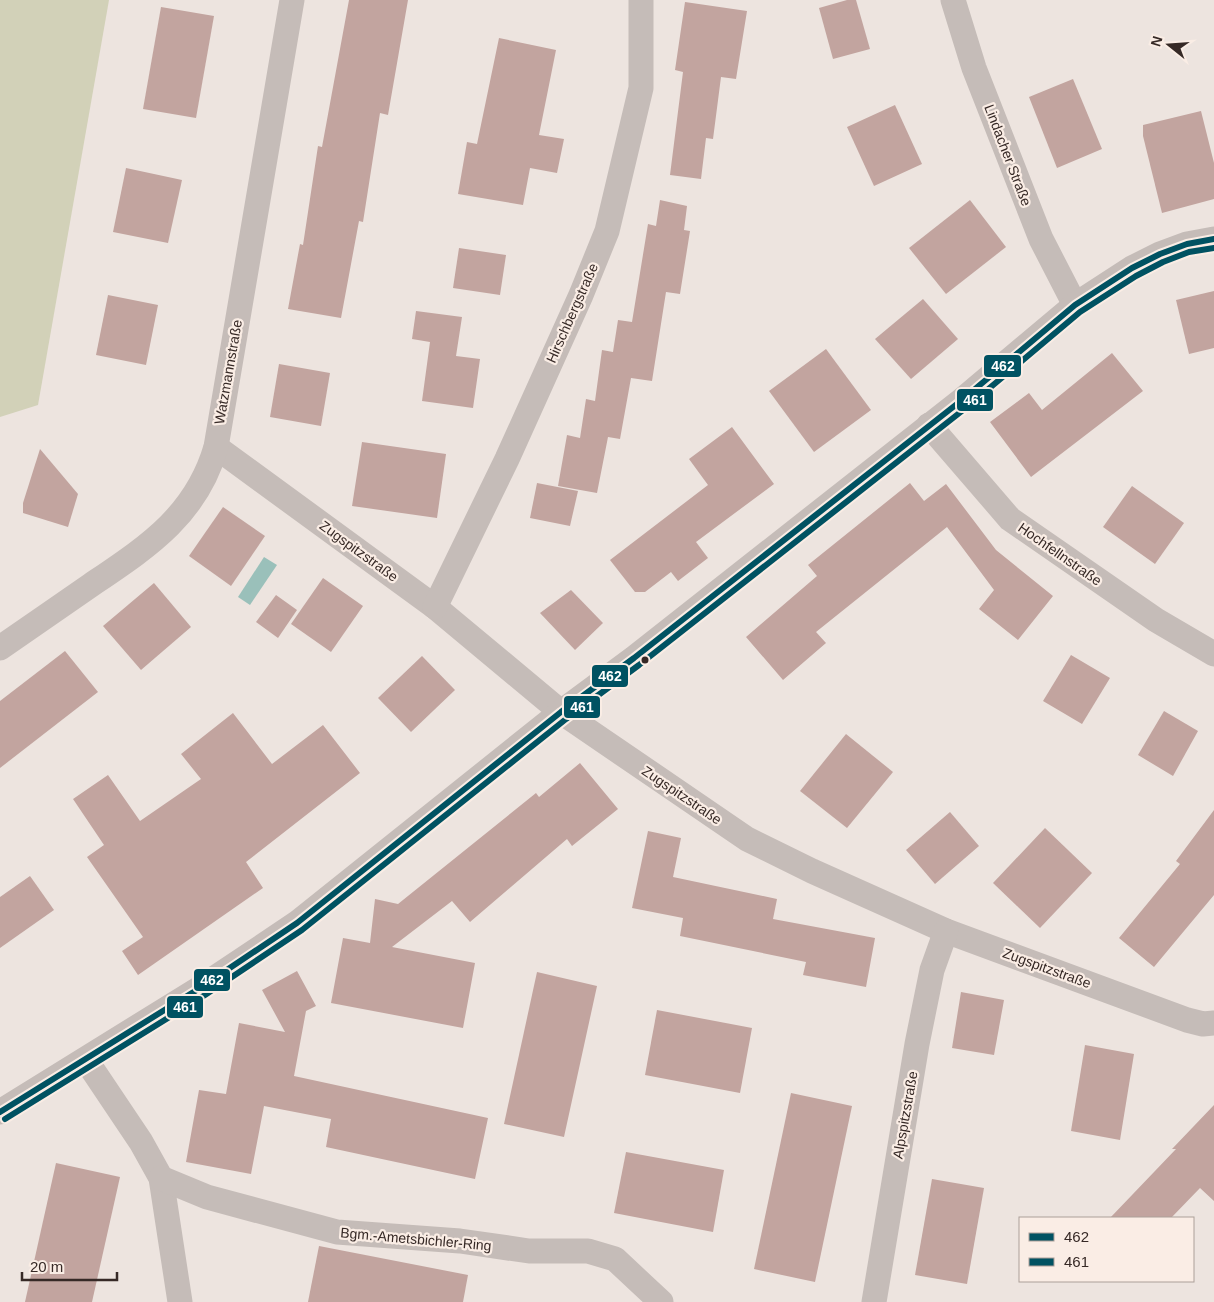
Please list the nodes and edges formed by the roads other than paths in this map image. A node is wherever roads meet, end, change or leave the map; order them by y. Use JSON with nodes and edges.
{"nodes":[{"id":1,"x":292,"y":0,"type":"edge"},
{"id":2,"x":641,"y":0,"type":"edge"},
{"id":3,"x":952,"y":0,"type":"edge"},
{"id":4,"x":1214,"y":239,"type":"edge"},
{"id":5,"x":1075,"y":305,"type":"junction"},
{"id":6,"x":929,"y":425,"type":"junction"},
{"id":7,"x":216,"y":447,"type":"junction"},
{"id":8,"x":434,"y":607,"type":"junction"},
{"id":9,"x":0,"y":648,"type":"edge"},
{"id":10,"x":1214,"y":654,"type":"edge"},
{"id":11,"x":560,"y":712,"type":"junction"},
{"id":12,"x":946,"y":931,"type":"junction"},
{"id":13,"x":1214,"y":1023,"type":"edge"},
{"id":14,"x":86,"y":1060,"type":"junction"},
{"id":15,"x":0,"y":1112,"type":"edge"},
{"id":16,"x":161,"y":1178,"type":"junction"},
{"id":17,"x":180,"y":1302,"type":"edge"},
{"id":18,"x":661,"y":1302,"type":"edge"},
{"id":19,"x":874,"y":1302,"type":"edge"}],
"edges":[{"from":1,"to":7,"type":"street","name":"Watzmannstraße"},
{"from":2,"to":8,"type":"street","name":"Hirschbergstraße"},
{"from":3,"to":5,"type":"street","name":"Lindacher Straße"},
{"from":4,"to":5,"type":"street"},
{"from":5,"to":6,"type":"street"},
{"from":6,"to":10,"type":"street","name":"Hochfellnstraße"},
{"from":6,"to":11,"type":"street"},
{"from":7,"to":8,"type":"street","name":"Zugspitzstraße"},
{"from":7,"to":9,"type":"street","name":"Watzmannstraße"},
{"from":8,"to":11,"type":"street","name":"Zugspitzstraße"},
{"from":11,"to":12,"type":"street","name":"Zugspitzstraße"},
{"from":11,"to":14,"type":"street"},
{"from":12,"to":13,"type":"street","name":"Zugspitzstraße"},
{"from":12,"to":19,"type":"street","name":"Alpspitzstraße"},
{"from":14,"to":15,"type":"street"},
{"from":14,"to":16,"type":"street"},
{"from":16,"to":17,"type":"street"},
{"from":16,"to":18,"type":"street","name":"Bgm.-Ametsbichler-Ring"}]}
